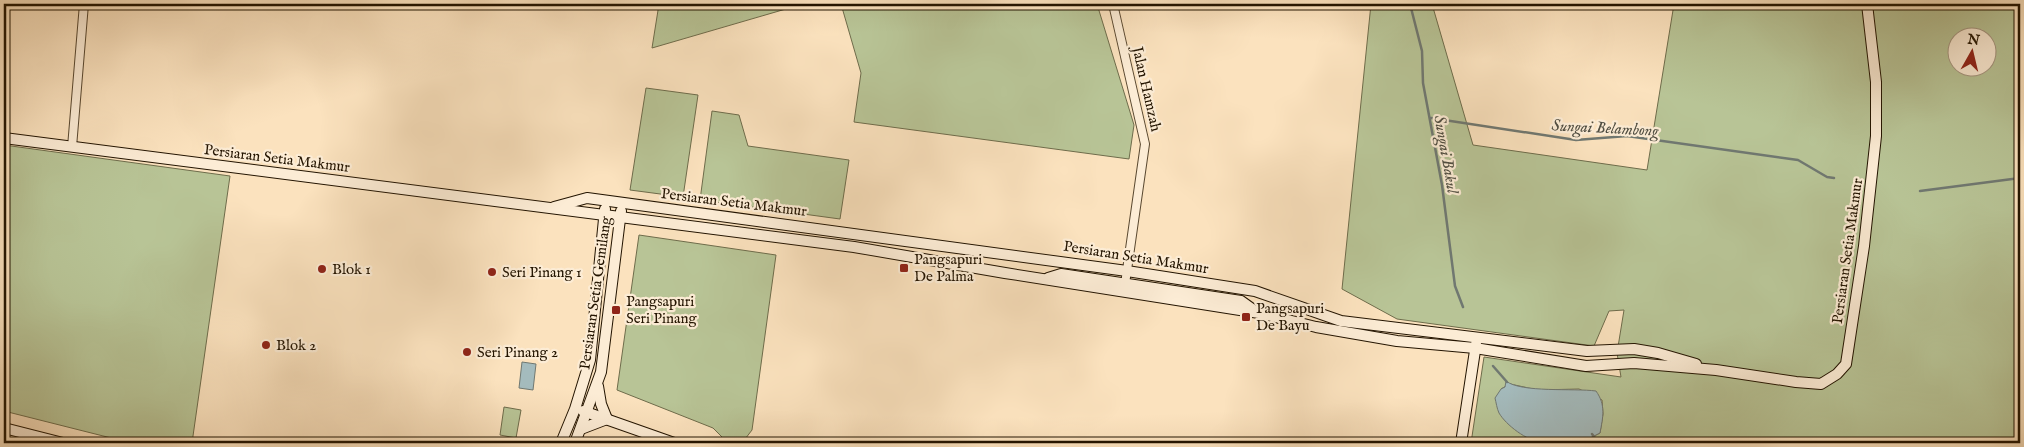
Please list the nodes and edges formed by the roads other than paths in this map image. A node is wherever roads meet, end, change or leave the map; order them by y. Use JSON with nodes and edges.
{"nodes":[{"id":1,"x":84,"y":4,"type":"edge"},
{"id":2,"x":1113,"y":4,"type":"edge"},
{"id":3,"x":1867,"y":4,"type":"edge"},
{"id":4,"x":4,"y":138,"type":"edge"},
{"id":5,"x":72,"y":147,"type":"junction"},
{"id":6,"x":606,"y":201,"type":"junction"},
{"id":7,"x":622,"y":203,"type":"junction"},
{"id":8,"x":547,"y":209,"type":"junction"},
{"id":9,"x":604,"y":214,"type":"junction"},
{"id":10,"x":621,"y":216,"type":"junction"},
{"id":11,"x":1127,"y":270,"type":"junction"},
{"id":12,"x":1042,"y":279,"type":"junction"},
{"id":13,"x":1125,"y":284,"type":"junction"},
{"id":14,"x":1259,"y":313,"type":"junction"},
{"id":15,"x":1476,"y":343,"type":"junction"},
{"id":16,"x":1716,"y":370,"type":"junction"},
{"id":17,"x":598,"y":383,"type":"junction"},
{"id":18,"x":575,"y":409,"type":"junction"},
{"id":19,"x":588,"y":413,"type":"junction"},
{"id":20,"x":607,"y":419,"type":"junction"},
{"id":21,"x":4,"y":428,"type":"edge"},
{"id":22,"x":581,"y":429,"type":"junction"},
{"id":23,"x":64,"y":443,"type":"edge"},
{"id":24,"x":561,"y":443,"type":"edge"},
{"id":25,"x":575,"y":443,"type":"edge"},
{"id":26,"x":674,"y":443,"type":"edge"},
{"id":27,"x":1461,"y":443,"type":"edge"}],
"edges":[{"from":1,"to":5,"type":"street"},
{"from":2,"to":11,"type":"street","name":"Jalan Hamzah"},
{"from":3,"to":16,"type":"street","name":"Persiaran Setia Makmur"},
{"from":4,"to":5,"type":"street","name":"Persiaran Setia Makmur"},
{"from":5,"to":8,"type":"street","name":"Persiaran Setia Makmur"},
{"from":6,"to":7,"type":"street","name":"Persiaran Setia Makmur"},
{"from":6,"to":8,"type":"street","name":"Persiaran Setia Makmur"},
{"from":6,"to":9,"type":"street","name":"Persiaran Setia Gemilang"},
{"from":7,"to":10,"type":"street","name":"Persiaran Setia Gemilang"},
{"from":7,"to":11,"type":"street","name":"Persiaran Setia Makmur"},
{"from":8,"to":9,"type":"street","name":"Persiaran Setia Makmur"},
{"from":9,"to":10,"type":"street","name":"Persiaran Setia Makmur"},
{"from":9,"to":18,"type":"street","name":"Persiaran Setia Gemilang"},
{"from":10,"to":12,"type":"street","name":"Persiaran Setia Makmur"},
{"from":10,"to":17,"type":"street","name":"Persiaran Setia Gemilang"},
{"from":11,"to":13,"type":"street","name":"Jalan Hamzah"},
{"from":11,"to":15,"type":"street","name":"Persiaran Setia Makmur"},
{"from":12,"to":13,"type":"street"},
{"from":12,"to":14,"type":"street","name":"Persiaran Setia Makmur"},
{"from":13,"to":14,"type":"street"},
{"from":14,"to":15,"type":"street","name":"Persiaran Setia Makmur"},
{"from":15,"to":16,"type":"street","name":"Persiaran Setia Makmur"},
{"from":15,"to":16,"type":"street","name":"Persiaran Setia Makmur"},
{"from":15,"to":27,"type":"street"},
{"from":17,"to":19,"type":"street","name":"Persiaran Setia Gemilang"},
{"from":17,"to":20,"type":"street"},
{"from":18,"to":19,"type":"street"},
{"from":18,"to":24,"type":"street","name":"Persiaran Setia Gemilang"},
{"from":19,"to":20,"type":"street"},
{"from":19,"to":22,"type":"street","name":"Persiaran Setia Gemilang"},
{"from":20,"to":22,"type":"street"},
{"from":20,"to":26,"type":"street"},
{"from":21,"to":23,"type":"street"},
{"from":22,"to":25,"type":"street","name":"Persiaran Setia Gemilang"}]}
